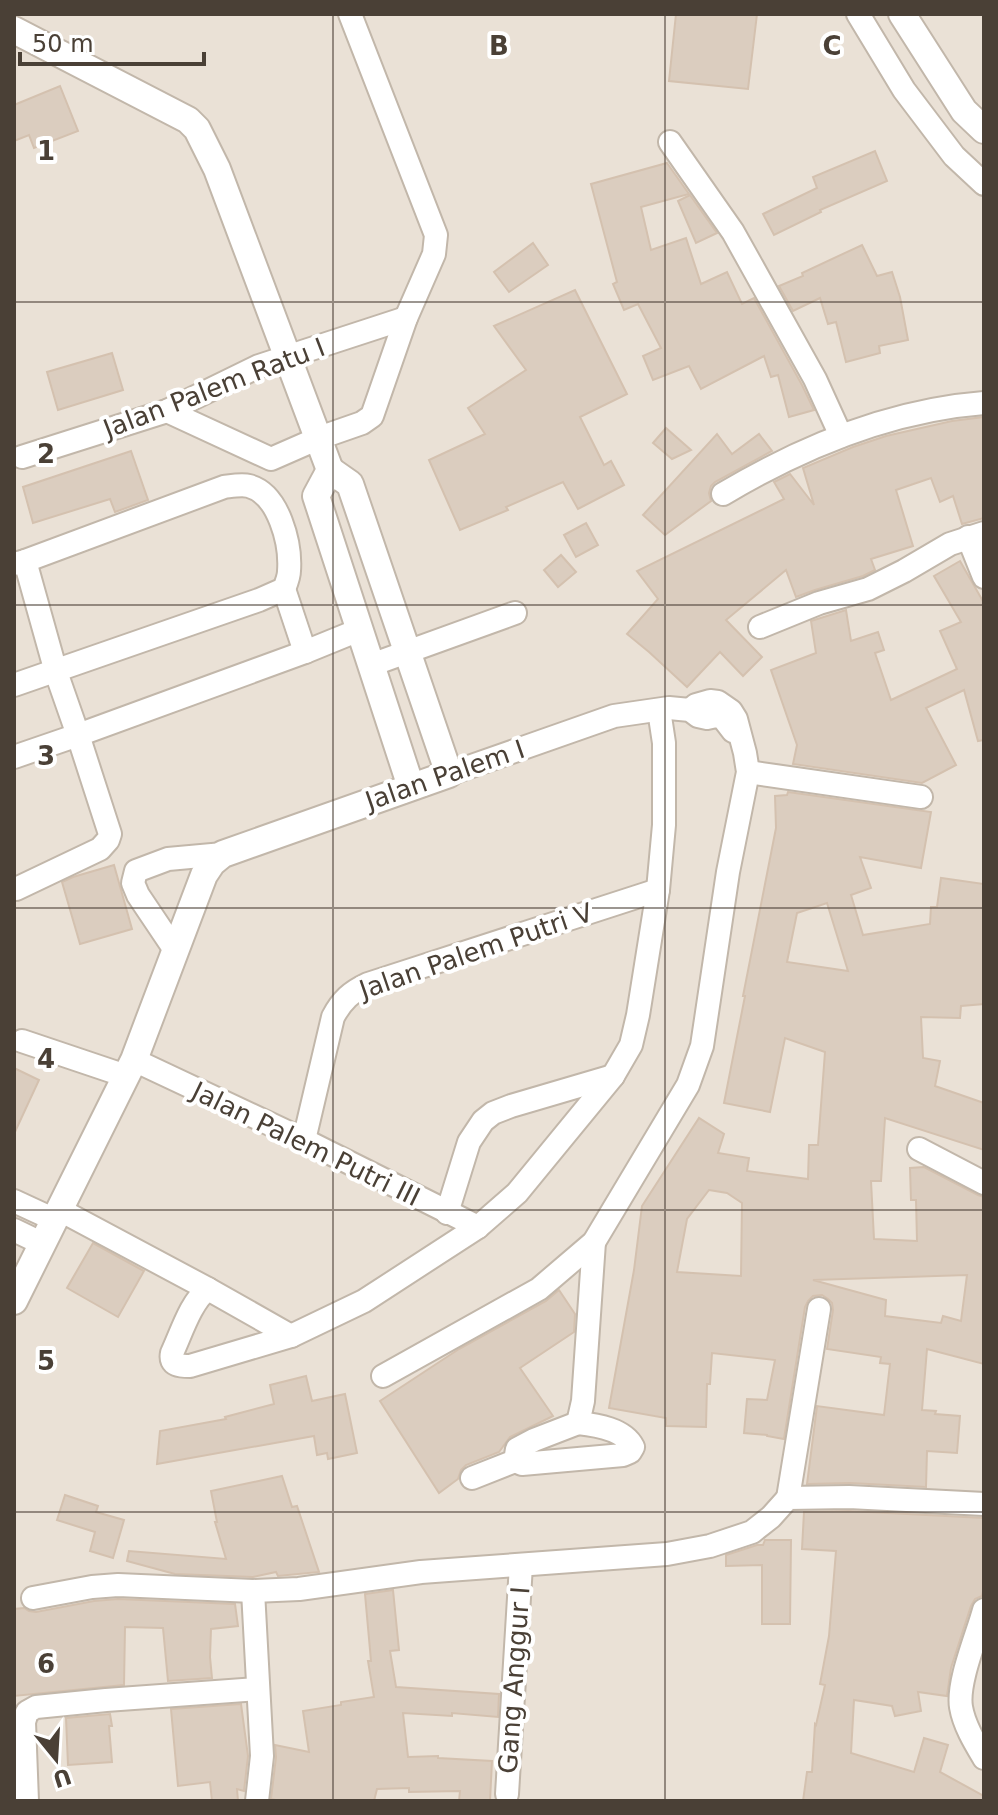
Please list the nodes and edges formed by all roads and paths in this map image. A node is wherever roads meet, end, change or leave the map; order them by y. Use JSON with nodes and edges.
{"nodes":[{"id":1,"x":350,"y":14,"type":"edge"},
{"id":2,"x":858,"y":14,"type":"edge"},
{"id":3,"x":902,"y":14,"type":"edge"},
{"id":4,"x":14,"y":30,"type":"edge"},
{"id":5,"x":984,"y":130,"type":"edge"},
{"id":6,"x":670,"y":142,"type":"dead end"},
{"id":7,"x":984,"y":184,"type":"edge"},
{"id":8,"x":406,"y":318,"type":"junction"},
{"id":9,"x":286,"y":358,"type":"junction"},
{"id":10,"x":984,"y":403,"type":"edge"},
{"id":11,"x":167,"y":411,"type":"junction"},
{"id":12,"x":841,"y":436,"type":"junction"},
{"id":13,"x":319,"y":438,"type":"junction"},
{"id":14,"x":22,"y":457,"type":"dead end"},
{"id":15,"x":330,"y":470,"type":"junction"},
{"id":16,"x":723,"y":494,"type":"dead end"},
{"id":17,"x":976,"y":535,"type":"edge"},
{"id":18,"x":372,"y":549,"type":"junction"},
{"id":19,"x":19,"y":562,"type":"edge"},
{"id":20,"x":337,"y":562,"type":"junction"},
{"id":21,"x":984,"y":577,"type":"edge"},
{"id":22,"x":284,"y":589,"type":"junction"},
{"id":23,"x":515,"y":613,"type":"dead end"},
{"id":24,"x":760,"y":627,"type":"dead end"},
{"id":25,"x":359,"y":630,"type":"junction"},
{"id":26,"x":408,"y":650,"type":"junction"},
{"id":27,"x":305,"y":652,"type":"junction"},
{"id":28,"x":371,"y":665,"type":"junction"},
{"id":29,"x":56,"y":672,"type":"junction"},
{"id":30,"x":14,"y":685,"type":"edge"},
{"id":31,"x":675,"y":709,"type":"junction"},
{"id":32,"x":78,"y":735,"type":"junction"},
{"id":33,"x":14,"y":757,"type":"edge"},
{"id":34,"x":747,"y":762,"type":"junction"},
{"id":35,"x":449,"y":774,"type":"junction"},
{"id":36,"x":411,"y":787,"type":"junction"},
{"id":37,"x":921,"y":797,"type":"dead end"},
{"id":38,"x":223,"y":854,"type":"junction"},
{"id":39,"x":16,"y":889,"type":"dead end"},
{"id":40,"x":658,"y":890,"type":"junction"},
{"id":41,"x":175,"y":950,"type":"junction"},
{"id":42,"x":22,"y":1041,"type":"dead end"},
{"id":43,"x":130,"y":1068,"type":"junction"},
{"id":44,"x":613,"y":1076,"type":"junction"},
{"id":45,"x":304,"y":1140,"type":"junction"},
{"id":46,"x":919,"y":1149,"type":"dead end"},
{"id":47,"x":984,"y":1183,"type":"edge"},
{"id":48,"x":14,"y":1201,"type":"edge"},
{"id":49,"x":447,"y":1213,"type":"junction"},
{"id":50,"x":57,"y":1215,"type":"junction"},
{"id":51,"x":478,"y":1227,"type":"junction"},
{"id":52,"x":14,"y":1230,"type":"edge"},
{"id":53,"x":594,"y":1242,"type":"junction"},
{"id":54,"x":43,"y":1244,"type":"junction"},
{"id":55,"x":208,"y":1289,"type":"junction"},
{"id":56,"x":14,"y":1301,"type":"edge"},
{"id":57,"x":819,"y":1309,"type":"dead end"},
{"id":58,"x":291,"y":1336,"type":"junction"},
{"id":59,"x":383,"y":1376,"type":"dead end"},
{"id":60,"x":578,"y":1423,"type":"junction"},
{"id":61,"x":515,"y":1461,"type":"junction"},
{"id":62,"x":472,"y":1478,"type":"dead end"},
{"id":63,"x":788,"y":1498,"type":"junction"},
{"id":64,"x":984,"y":1504,"type":"edge"},
{"id":65,"x":521,"y":1565,"type":"junction"},
{"id":66,"x":253,"y":1591,"type":"junction"},
{"id":67,"x":33,"y":1598,"type":"dead end"},
{"id":68,"x":984,"y":1610,"type":"edge"},
{"id":69,"x":258,"y":1689,"type":"junction"},
{"id":70,"x":981,"y":1742,"type":"edge"},
{"id":71,"x":507,"y":1794,"type":"dead end"},
{"id":72,"x":27,"y":1801,"type":"edge"},
{"id":73,"x":257,"y":1801,"type":"edge"}],
"edges":[{"from":1,"to":8,"type":"street"},
{"from":2,"to":7,"type":"street"},
{"from":3,"to":5,"type":"street"},
{"from":4,"to":9,"type":"street"},
{"from":6,"to":12,"type":"street"},
{"from":8,"to":9,"type":"street","name":"Jalan Palem Ratu I"},
{"from":8,"to":13,"type":"street"},
{"from":9,"to":11,"type":"street","name":"Jalan Palem Ratu I"},
{"from":9,"to":13,"type":"street"},
{"from":10,"to":12,"type":"street"},
{"from":11,"to":13,"type":"street"},
{"from":11,"to":14,"type":"street","name":"Jalan Palem Ratu I"},
{"from":12,"to":16,"type":"street"},
{"from":13,"to":15,"type":"street"},
{"from":15,"to":18,"type":"street"},
{"from":15,"to":20,"type":"street"},
{"from":17,"to":21,"type":"street"},
{"from":17,"to":24,"type":"street"},
{"from":18,"to":20,"type":"street"},
{"from":18,"to":26,"type":"street"},
{"from":19,"to":22,"type":"street"},
{"from":19,"to":29,"type":"street"},
{"from":20,"to":25,"type":"street"},
{"from":22,"to":27,"type":"street"},
{"from":22,"to":29,"type":"street"},
{"from":23,"to":26,"type":"street"},
{"from":25,"to":27,"type":"street"},
{"from":25,"to":28,"type":"street"},
{"from":26,"to":28,"type":"street"},
{"from":26,"to":35,"type":"street"},
{"from":27,"to":32,"type":"street"},
{"from":28,"to":36,"type":"street"},
{"from":29,"to":30,"type":"street"},
{"from":29,"to":32,"type":"street"},
{"from":31,"to":34,"type":"street","name":"Jalan Palem I"},
{"from":31,"to":35,"type":"street","name":"Jalan Palem I"},
{"from":31,"to":40,"type":"street"},
{"from":32,"to":33,"type":"street"},
{"from":32,"to":39,"type":"street"},
{"from":34,"to":37,"type":"street"},
{"from":34,"to":53,"type":"street"},
{"from":35,"to":36,"type":"street","name":"Jalan Palem I"},
{"from":36,"to":38,"type":"street","name":"Jalan Palem I"},
{"from":38,"to":41,"type":"street"},
{"from":38,"to":41,"type":"street","name":"Jalan Palem I"},
{"from":40,"to":44,"type":"street"},
{"from":40,"to":45,"type":"street","name":"Jalan Palem Putri V"},
{"from":41,"to":43,"type":"street"},
{"from":42,"to":43,"type":"street","name":"Jalan Palem Putri III"},
{"from":43,"to":45,"type":"street","name":"Jalan Palem Putri III"},
{"from":43,"to":50,"type":"street"},
{"from":44,"to":49,"type":"street"},
{"from":44,"to":51,"type":"street"},
{"from":45,"to":49,"type":"street","name":"Jalan Palem Putri III"},
{"from":46,"to":47,"type":"street"},
{"from":48,"to":50,"type":"street"},
{"from":49,"to":51,"type":"street","name":"Jalan Palem Putri III"},
{"from":50,"to":54,"type":"street"},
{"from":50,"to":55,"type":"street"},
{"from":51,"to":58,"type":"street"},
{"from":52,"to":54,"type":"street"},
{"from":53,"to":59,"type":"street"},
{"from":53,"to":60,"type":"street"},
{"from":54,"to":56,"type":"street"},
{"from":55,"to":58,"type":"street"},
{"from":55,"to":58,"type":"street"},
{"from":57,"to":63,"type":"street"},
{"from":60,"to":61,"type":"street"},
{"from":60,"to":61,"type":"street"},
{"from":61,"to":62,"type":"street"},
{"from":63,"to":64,"type":"street"},
{"from":63,"to":65,"type":"street"},
{"from":65,"to":66,"type":"street"},
{"from":65,"to":71,"type":"street","name":"Gang Anggur I"},
{"from":66,"to":67,"type":"street"},
{"from":66,"to":69,"type":"street"},
{"from":68,"to":70,"type":"street"},
{"from":69,"to":72,"type":"street"},
{"from":69,"to":73,"type":"street"}]}
